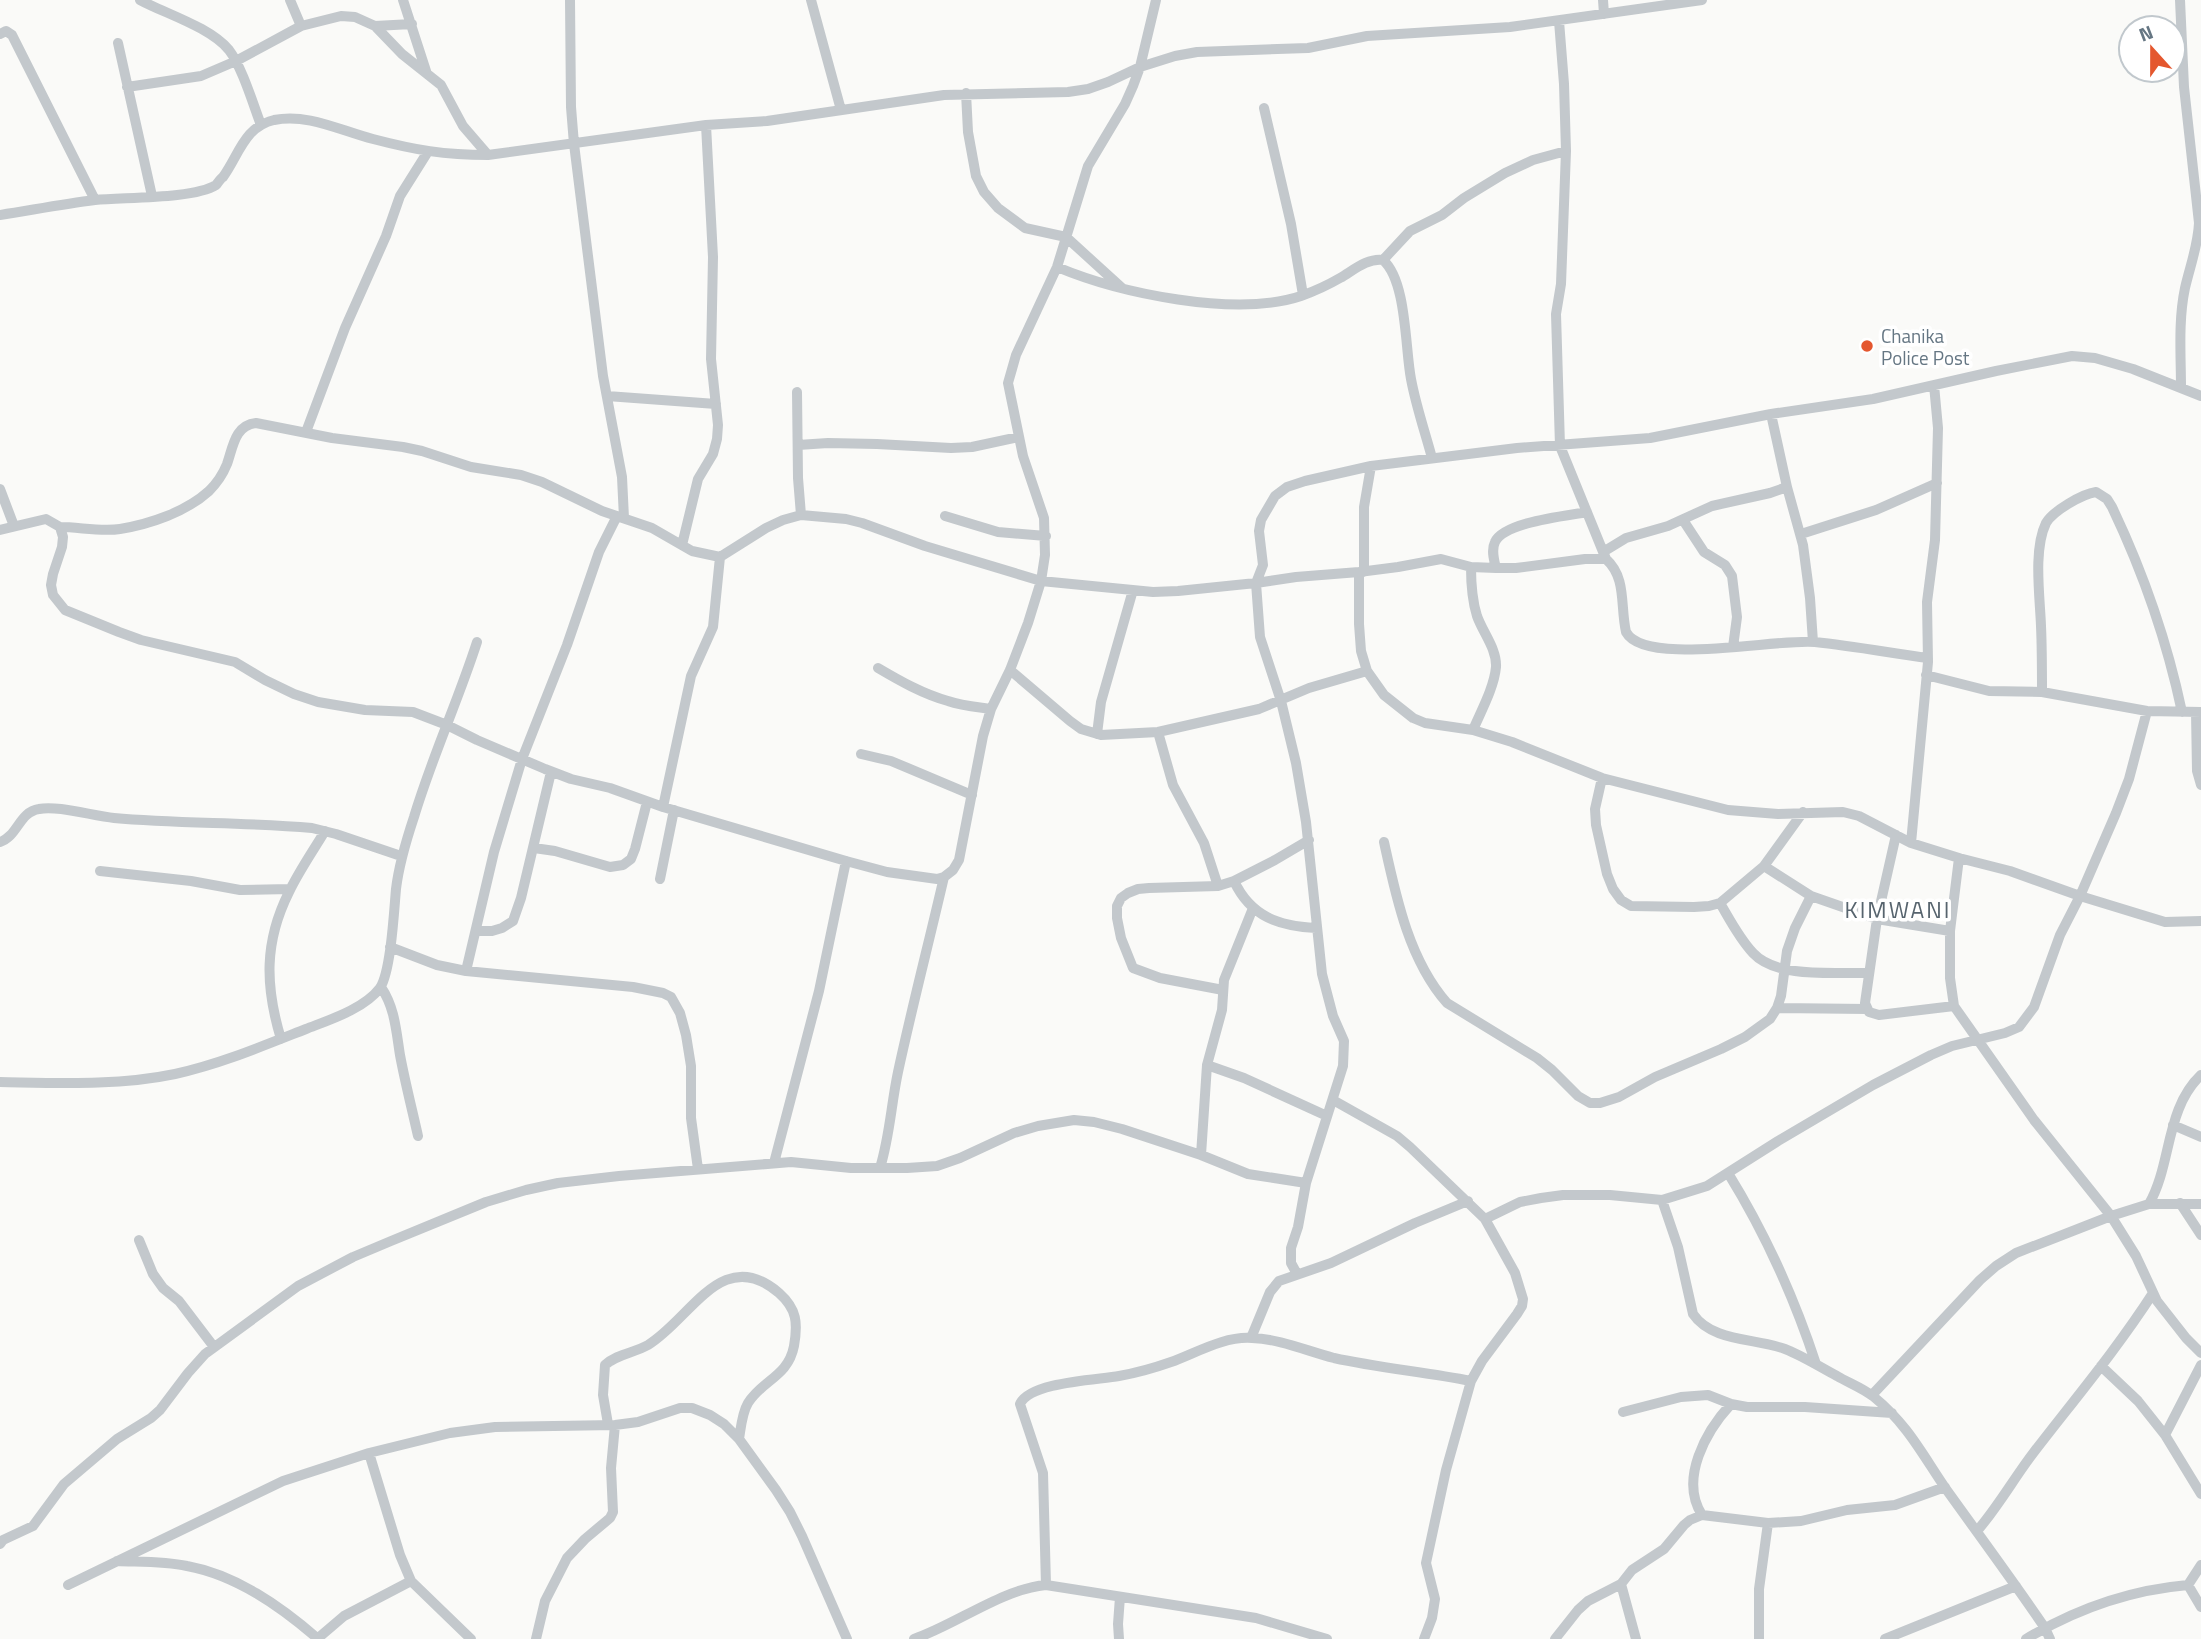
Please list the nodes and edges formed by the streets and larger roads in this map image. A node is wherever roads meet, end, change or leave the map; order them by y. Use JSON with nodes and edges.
{"nodes":[{"id":1,"x":139,"y":0,"type":"edge"},
{"id":2,"x":290,"y":0,"type":"edge"},
{"id":3,"x":403,"y":0,"type":"edge"},
{"id":4,"x":570,"y":0,"type":"edge"},
{"id":5,"x":811,"y":0,"type":"edge"},
{"id":6,"x":1156,"y":0,"type":"edge"},
{"id":7,"x":1603,"y":0,"type":"edge"},
{"id":8,"x":1702,"y":0,"type":"edge"},
{"id":9,"x":2179,"y":0,"type":"edge"},
{"id":10,"x":1604,"y":14,"type":"junction"},
{"id":11,"x":1559,"y":21,"type":"junction"},
{"id":12,"x":412,"y":24,"type":"junction"},
{"id":13,"x":301,"y":26,"type":"junction"},
{"id":14,"x":375,"y":26,"type":"junction"},
{"id":15,"x":0,"y":34,"type":"edge"},
{"id":16,"x":118,"y":43,"type":"dead end"},
{"id":17,"x":236,"y":61,"type":"junction"},
{"id":18,"x":1139,"y":68,"type":"junction"},
{"id":19,"x":427,"y":74,"type":"junction"},
{"id":20,"x":127,"y":87,"type":"junction"},
{"id":21,"x":966,"y":93,"type":"junction"},
{"id":22,"x":1264,"y":108,"type":"dead end"},
{"id":23,"x":841,"y":110,"type":"junction"},
{"id":24,"x":261,"y":125,"type":"junction"},
{"id":25,"x":706,"y":125,"type":"junction"},
{"id":26,"x":574,"y":144,"type":"junction"},
{"id":27,"x":1566,"y":151,"type":"junction"},
{"id":28,"x":427,"y":153,"type":"junction"},
{"id":29,"x":488,"y":155,"type":"junction"},
{"id":30,"x":152,"y":197,"type":"junction"},
{"id":31,"x":95,"y":200,"type":"junction"},
{"id":32,"x":0,"y":215,"type":"edge"},
{"id":33,"x":2200,"y":223,"type":"edge"},
{"id":34,"x":1066,"y":237,"type":"junction"},
{"id":35,"x":1383,"y":260,"type":"junction"},
{"id":36,"x":1056,"y":267,"type":"junction"},
{"id":37,"x":2188,"y":277,"type":"junction"},
{"id":38,"x":2201,"y":277,"type":"edge"},
{"id":39,"x":1122,"y":289,"type":"junction"},
{"id":40,"x":1303,"y":295,"type":"junction"},
{"id":41,"x":1934,"y":385,"type":"junction"},
{"id":42,"x":2181,"y":388,"type":"junction"},
{"id":43,"x":797,"y":392,"type":"dead end"},
{"id":44,"x":607,"y":396,"type":"junction"},
{"id":45,"x":2201,"y":396,"type":"edge"},
{"id":46,"x":716,"y":404,"type":"junction"},
{"id":47,"x":1772,"y":414,"type":"junction"},
{"id":48,"x":306,"y":432,"type":"junction"},
{"id":49,"x":1019,"y":437,"type":"junction"},
{"id":50,"x":798,"y":445,"type":"junction"},
{"id":51,"x":1560,"y":446,"type":"junction"},
{"id":52,"x":1432,"y":458,"type":"junction"},
{"id":53,"x":1371,"y":466,"type":"junction"},
{"id":54,"x":1937,"y":483,"type":"junction"},
{"id":55,"x":1787,"y":487,"type":"junction"},
{"id":56,"x":0,"y":489,"type":"edge"},
{"id":57,"x":1587,"y":512,"type":"junction"},
{"id":58,"x":801,"y":515,"type":"junction"},
{"id":59,"x":945,"y":516,"type":"dead end"},
{"id":60,"x":620,"y":517,"type":"junction"},
{"id":61,"x":1683,"y":520,"type":"junction"},
{"id":62,"x":14,"y":526,"type":"junction"},
{"id":63,"x":60,"y":527,"type":"junction"},
{"id":64,"x":0,"y":530,"type":"edge"},
{"id":65,"x":1801,"y":534,"type":"junction"},
{"id":66,"x":1046,"y":536,"type":"junction"},
{"id":67,"x":682,"y":545,"type":"junction"},
{"id":68,"x":1604,"y":555,"type":"junction"},
{"id":69,"x":720,"y":557,"type":"junction"},
{"id":70,"x":1471,"y":567,"type":"junction"},
{"id":71,"x":1496,"y":568,"type":"junction"},
{"id":72,"x":1362,"y":572,"type":"junction"},
{"id":73,"x":1041,"y":580,"type":"junction"},
{"id":74,"x":1256,"y":583,"type":"junction"},
{"id":75,"x":1133,"y":590,"type":"junction"},
{"id":76,"x":478,"y":642,"type":"dead end"},
{"id":77,"x":1813,"y":642,"type":"junction"},
{"id":78,"x":1734,"y":647,"type":"junction"},
{"id":79,"x":1928,"y":658,"type":"junction"},
{"id":80,"x":878,"y":668,"type":"dead end"},
{"id":81,"x":1010,"y":670,"type":"junction"},
{"id":82,"x":1367,"y":671,"type":"junction"},
{"id":83,"x":1926,"y":675,"type":"junction"},
{"id":84,"x":2042,"y":692,"type":"junction"},
{"id":85,"x":1281,"y":701,"type":"junction"},
{"id":86,"x":991,"y":709,"type":"junction"},
{"id":87,"x":2147,"y":711,"type":"junction"},
{"id":88,"x":2182,"y":712,"type":"junction"},
{"id":89,"x":2198,"y":712,"type":"edge"},
{"id":90,"x":447,"y":725,"type":"junction"},
{"id":91,"x":1473,"y":730,"type":"junction"},
{"id":92,"x":1158,"y":732,"type":"junction"},
{"id":93,"x":1097,"y":734,"type":"junction"},
{"id":94,"x":861,"y":754,"type":"dead end"},
{"id":95,"x":522,"y":759,"type":"junction"},
{"id":96,"x":551,"y":772,"type":"junction"},
{"id":97,"x":1602,"y":778,"type":"junction"},
{"id":98,"x":2201,"y":785,"type":"edge"},
{"id":99,"x":972,"y":794,"type":"junction"},
{"id":100,"x":647,"y":802,"type":"junction"},
{"id":101,"x":668,"y":809,"type":"junction"},
{"id":102,"x":1803,"y":812,"type":"junction"},
{"id":103,"x":325,"y":831,"type":"junction"},
{"id":104,"x":1896,"y":835,"type":"junction"},
{"id":105,"x":1309,"y":840,"type":"junction"},
{"id":106,"x":0,"y":842,"type":"edge"},
{"id":107,"x":1384,"y":842,"type":"dead end"},
{"id":108,"x":1912,"y":843,"type":"junction"},
{"id":109,"x":534,"y":848,"type":"junction"},
{"id":110,"x":401,"y":856,"type":"junction"},
{"id":111,"x":1959,"y":858,"type":"junction"},
{"id":112,"x":846,"y":861,"type":"junction"},
{"id":113,"x":1764,"y":866,"type":"junction"},
{"id":114,"x":100,"y":871,"type":"dead end"},
{"id":115,"x":944,"y":877,"type":"junction"},
{"id":116,"x":660,"y":879,"type":"dead end"},
{"id":117,"x":1234,"y":881,"type":"junction"},
{"id":118,"x":1217,"y":886,"type":"junction"},
{"id":119,"x":290,"y":889,"type":"junction"},
{"id":120,"x":1811,"y":896,"type":"junction"},
{"id":121,"x":2080,"y":896,"type":"junction"},
{"id":122,"x":1720,"y":902,"type":"junction"},
{"id":123,"x":1253,"y":908,"type":"junction"},
{"id":124,"x":1877,"y":919,"type":"junction"},
{"id":125,"x":2201,"y":921,"type":"edge"},
{"id":126,"x":1316,"y":928,"type":"junction"},
{"id":127,"x":476,"y":931,"type":"junction"},
{"id":128,"x":1950,"y":931,"type":"junction"},
{"id":129,"x":390,"y":947,"type":"junction"},
{"id":130,"x":1785,"y":970,"type":"junction"},
{"id":131,"x":467,"y":971,"type":"junction"},
{"id":132,"x":1868,"y":973,"type":"junction"},
{"id":133,"x":381,"y":987,"type":"junction"},
{"id":134,"x":1223,"y":990,"type":"junction"},
{"id":135,"x":1954,"y":1006,"type":"junction"},
{"id":136,"x":1777,"y":1007,"type":"junction"},
{"id":137,"x":1867,"y":1009,"type":"junction"},
{"id":138,"x":281,"y":1039,"type":"junction"},
{"id":139,"x":1977,"y":1040,"type":"junction"},
{"id":140,"x":1207,"y":1065,"type":"junction"},
{"id":141,"x":2201,"y":1075,"type":"edge"},
{"id":142,"x":0,"y":1082,"type":"edge"},
{"id":143,"x":1333,"y":1100,"type":"junction"},
{"id":144,"x":1327,"y":1116,"type":"junction"},
{"id":145,"x":2173,"y":1125,"type":"junction"},
{"id":146,"x":418,"y":1136,"type":"dead end"},
{"id":147,"x":2201,"y":1138,"type":"edge"},
{"id":148,"x":1202,"y":1155,"type":"junction"},
{"id":149,"x":774,"y":1164,"type":"junction"},
{"id":150,"x":880,"y":1168,"type":"junction"},
{"id":151,"x":698,"y":1169,"type":"junction"},
{"id":152,"x":1728,"y":1173,"type":"junction"},
{"id":153,"x":1306,"y":1183,"type":"junction"},
{"id":154,"x":1662,"y":1200,"type":"junction"},
{"id":155,"x":1468,"y":1201,"type":"junction"},
{"id":156,"x":2180,"y":1203,"type":"junction"},
{"id":157,"x":2201,"y":1204,"type":"edge"},
{"id":158,"x":2150,"y":1205,"type":"junction"},
{"id":159,"x":2111,"y":1216,"type":"junction"},
{"id":160,"x":1485,"y":1219,"type":"junction"},
{"id":161,"x":2201,"y":1235,"type":"edge"},
{"id":162,"x":139,"y":1240,"type":"dead end"},
{"id":163,"x":1297,"y":1274,"type":"junction"},
{"id":164,"x":2153,"y":1293,"type":"junction"},
{"id":165,"x":1251,"y":1338,"type":"junction"},
{"id":166,"x":214,"y":1348,"type":"junction"},
{"id":167,"x":2201,"y":1353,"type":"edge"},
{"id":168,"x":1816,"y":1364,"type":"junction"},
{"id":169,"x":2201,"y":1364,"type":"edge"},
{"id":170,"x":2101,"y":1366,"type":"junction"},
{"id":171,"x":1471,"y":1381,"type":"junction"},
{"id":172,"x":1872,"y":1395,"type":"junction"},
{"id":173,"x":1731,"y":1404,"type":"junction"},
{"id":174,"x":1623,"y":1412,"type":"dead end"},
{"id":175,"x":1892,"y":1413,"type":"junction"},
{"id":176,"x":611,"y":1424,"type":"junction"},
{"id":177,"x":2165,"y":1435,"type":"junction"},
{"id":178,"x":739,"y":1439,"type":"junction"},
{"id":179,"x":369,"y":1453,"type":"junction"},
{"id":180,"x":1945,"y":1487,"type":"junction"},
{"id":181,"x":2201,"y":1494,"type":"edge"},
{"id":182,"x":1702,"y":1515,"type":"junction"},
{"id":183,"x":1768,"y":1523,"type":"junction"},
{"id":184,"x":1977,"y":1531,"type":"junction"},
{"id":185,"x":0,"y":1544,"type":"edge"},
{"id":186,"x":116,"y":1561,"type":"junction"},
{"id":187,"x":2201,"y":1565,"type":"edge"},
{"id":188,"x":411,"y":1581,"type":"junction"},
{"id":189,"x":1621,"y":1584,"type":"junction"},
{"id":190,"x":68,"y":1585,"type":"dead end"},
{"id":191,"x":1046,"y":1585,"type":"junction"},
{"id":192,"x":2188,"y":1585,"type":"junction"},
{"id":193,"x":2016,"y":1586,"type":"junction"},
{"id":194,"x":1120,"y":1597,"type":"junction"},
{"id":195,"x":2201,"y":1607,"type":"edge"},
{"id":196,"x":2045,"y":1628,"type":"junction"},
{"id":197,"x":317,"y":1639,"type":"edge"},
{"id":198,"x":471,"y":1639,"type":"edge"},
{"id":199,"x":536,"y":1639,"type":"edge"},
{"id":200,"x":847,"y":1639,"type":"edge"},
{"id":201,"x":914,"y":1639,"type":"edge"},
{"id":202,"x":1119,"y":1639,"type":"edge"},
{"id":203,"x":1327,"y":1639,"type":"edge"},
{"id":204,"x":1424,"y":1639,"type":"edge"},
{"id":205,"x":1555,"y":1639,"type":"edge"},
{"id":206,"x":1636,"y":1639,"type":"edge"},
{"id":207,"x":1759,"y":1639,"type":"edge"},
{"id":208,"x":1885,"y":1639,"type":"edge"},
{"id":209,"x":2026,"y":1639,"type":"edge"},
{"id":210,"x":2050,"y":1639,"type":"edge"}],
"edges":[{"from":1,"to":17,"type":"street"},
{"from":2,"to":13,"type":"street"},
{"from":3,"to":12,"type":"street"},
{"from":4,"to":26,"type":"street"},
{"from":5,"to":23,"type":"street"},
{"from":6,"to":18,"type":"street"},
{"from":7,"to":10,"type":"street"},
{"from":8,"to":10,"type":"street"},
{"from":9,"to":33,"type":"street"},
{"from":10,"to":11,"type":"street"},
{"from":11,"to":18,"type":"street"},
{"from":11,"to":27,"type":"street"},
{"from":12,"to":14,"type":"street"},
{"from":12,"to":19,"type":"street"},
{"from":13,"to":14,"type":"street"},
{"from":13,"to":17,"type":"street"},
{"from":14,"to":19,"type":"street"},
{"from":15,"to":31,"type":"street"},
{"from":16,"to":20,"type":"street"},
{"from":17,"to":20,"type":"street"},
{"from":17,"to":24,"type":"street"},
{"from":18,"to":21,"type":"street"},
{"from":18,"to":34,"type":"street"},
{"from":19,"to":29,"type":"street"},
{"from":20,"to":30,"type":"street"},
{"from":21,"to":23,"type":"street"},
{"from":21,"to":34,"type":"street"},
{"from":22,"to":40,"type":"street"},
{"from":23,"to":25,"type":"street"},
{"from":24,"to":28,"type":"street"},
{"from":24,"to":30,"type":"street"},
{"from":25,"to":26,"type":"street"},
{"from":25,"to":46,"type":"street"},
{"from":26,"to":29,"type":"street"},
{"from":26,"to":44,"type":"street"},
{"from":27,"to":35,"type":"street"},
{"from":27,"to":51,"type":"street"},
{"from":28,"to":29,"type":"street"},
{"from":28,"to":48,"type":"street"},
{"from":30,"to":31,"type":"street"},
{"from":31,"to":32,"type":"street"},
{"from":33,"to":37,"type":"street"},
{"from":34,"to":36,"type":"street"},
{"from":34,"to":39,"type":"street"},
{"from":35,"to":40,"type":"street"},
{"from":35,"to":52,"type":"street"},
{"from":36,"to":39,"type":"street"},
{"from":36,"to":49,"type":"street"},
{"from":37,"to":38,"type":"street"},
{"from":37,"to":42,"type":"street"},
{"from":39,"to":40,"type":"street"},
{"from":41,"to":42,"type":"street"},
{"from":41,"to":47,"type":"street"},
{"from":41,"to":54,"type":"street"},
{"from":42,"to":45,"type":"street"},
{"from":43,"to":50,"type":"street"},
{"from":44,"to":46,"type":"street"},
{"from":44,"to":60,"type":"street"},
{"from":46,"to":67,"type":"street"},
{"from":47,"to":51,"type":"street"},
{"from":47,"to":55,"type":"street"},
{"from":48,"to":60,"type":"street"},
{"from":48,"to":63,"type":"street"},
{"from":49,"to":50,"type":"street"},
{"from":49,"to":66,"type":"street"},
{"from":50,"to":58,"type":"street"},
{"from":51,"to":52,"type":"street"},
{"from":51,"to":57,"type":"street"},
{"from":52,"to":53,"type":"street"},
{"from":53,"to":72,"type":"street"},
{"from":53,"to":74,"type":"street"},
{"from":54,"to":65,"type":"street"},
{"from":54,"to":79,"type":"street"},
{"from":55,"to":61,"type":"street"},
{"from":55,"to":65,"type":"street"},
{"from":56,"to":62,"type":"street"},
{"from":57,"to":68,"type":"street"},
{"from":57,"to":71,"type":"street"},
{"from":58,"to":69,"type":"street"},
{"from":58,"to":73,"type":"street"},
{"from":59,"to":66,"type":"street"},
{"from":60,"to":67,"type":"street"},
{"from":60,"to":95,"type":"street"},
{"from":61,"to":68,"type":"street"},
{"from":61,"to":78,"type":"street"},
{"from":62,"to":63,"type":"street"},
{"from":62,"to":64,"type":"street"},
{"from":63,"to":90,"type":"street"},
{"from":65,"to":77,"type":"street"},
{"from":66,"to":73,"type":"street"},
{"from":67,"to":69,"type":"street"},
{"from":68,"to":71,"type":"street"},
{"from":68,"to":78,"type":"street"},
{"from":69,"to":101,"type":"street"},
{"from":70,"to":71,"type":"street"},
{"from":70,"to":72,"type":"street"},
{"from":70,"to":91,"type":"street"},
{"from":72,"to":74,"type":"street"},
{"from":72,"to":82,"type":"street"},
{"from":73,"to":75,"type":"street"},
{"from":73,"to":81,"type":"street"},
{"from":74,"to":75,"type":"street"},
{"from":74,"to":85,"type":"street"},
{"from":75,"to":93,"type":"street"},
{"from":76,"to":90,"type":"street"},
{"from":77,"to":78,"type":"street"},
{"from":77,"to":79,"type":"street"},
{"from":79,"to":83,"type":"street"},
{"from":80,"to":86,"type":"street"},
{"from":81,"to":86,"type":"street"},
{"from":81,"to":93,"type":"street"},
{"from":82,"to":85,"type":"street"},
{"from":82,"to":91,"type":"street"},
{"from":83,"to":84,"type":"street"},
{"from":83,"to":108,"type":"street"},
{"from":84,"to":87,"type":"street"},
{"from":84,"to":88,"type":"street"},
{"from":85,"to":92,"type":"street"},
{"from":85,"to":105,"type":"street"},
{"from":86,"to":99,"type":"street"},
{"from":87,"to":88,"type":"street"},
{"from":87,"to":121,"type":"street"},
{"from":88,"to":89,"type":"street"},
{"from":89,"to":98,"type":"street"},
{"from":90,"to":95,"type":"street"},
{"from":90,"to":110,"type":"street"},
{"from":91,"to":97,"type":"street"},
{"from":92,"to":93,"type":"street"},
{"from":92,"to":118,"type":"street"},
{"from":94,"to":99,"type":"street"},
{"from":95,"to":96,"type":"street"},
{"from":95,"to":127,"type":"street"},
{"from":96,"to":100,"type":"street"},
{"from":96,"to":109,"type":"street"},
{"from":97,"to":102,"type":"street"},
{"from":97,"to":122,"type":"street"},
{"from":99,"to":115,"type":"street"},
{"from":100,"to":101,"type":"street"},
{"from":100,"to":109,"type":"street"},
{"from":101,"to":112,"type":"street"},
{"from":101,"to":116,"type":"street"},
{"from":102,"to":104,"type":"street"},
{"from":102,"to":113,"type":"street"},
{"from":103,"to":106,"type":"street"},
{"from":103,"to":110,"type":"street"},
{"from":103,"to":119,"type":"street"},
{"from":104,"to":108,"type":"street"},
{"from":104,"to":124,"type":"street"},
{"from":105,"to":117,"type":"street"},
{"from":105,"to":126,"type":"street"},
{"from":107,"to":136,"type":"street"},
{"from":108,"to":111,"type":"street"},
{"from":109,"to":127,"type":"street"},
{"from":110,"to":129,"type":"street"},
{"from":111,"to":121,"type":"street"},
{"from":111,"to":128,"type":"street"},
{"from":112,"to":115,"type":"street"},
{"from":112,"to":149,"type":"street"},
{"from":113,"to":120,"type":"street"},
{"from":113,"to":122,"type":"street"},
{"from":114,"to":119,"type":"street"},
{"from":115,"to":150,"type":"street"},
{"from":117,"to":118,"type":"street"},
{"from":117,"to":123,"type":"street"},
{"from":118,"to":134,"type":"street"},
{"from":119,"to":138,"type":"street"},
{"from":120,"to":124,"type":"street"},
{"from":120,"to":130,"type":"street"},
{"from":121,"to":125,"type":"street"},
{"from":121,"to":139,"type":"street"},
{"from":122,"to":130,"type":"street"},
{"from":123,"to":126,"type":"street"},
{"from":123,"to":134,"type":"street"},
{"from":124,"to":128,"type":"street"},
{"from":124,"to":132,"type":"street"},
{"from":126,"to":143,"type":"street"},
{"from":127,"to":131,"type":"street"},
{"from":128,"to":135,"type":"street"},
{"from":129,"to":131,"type":"street"},
{"from":129,"to":133,"type":"street"},
{"from":130,"to":132,"type":"street"},
{"from":130,"to":136,"type":"street"},
{"from":131,"to":151,"type":"street"},
{"from":132,"to":137,"type":"street"},
{"from":133,"to":138,"type":"street"},
{"from":133,"to":146,"type":"street"},
{"from":134,"to":140,"type":"street"},
{"from":135,"to":137,"type":"street"},
{"from":135,"to":139,"type":"street"},
{"from":136,"to":137,"type":"street"},
{"from":138,"to":142,"type":"street"},
{"from":139,"to":152,"type":"street"},
{"from":139,"to":159,"type":"street"},
{"from":140,"to":144,"type":"street"},
{"from":140,"to":148,"type":"street"},
{"from":141,"to":145,"type":"street"},
{"from":143,"to":144,"type":"street"},
{"from":143,"to":155,"type":"street"},
{"from":144,"to":153,"type":"street"},
{"from":145,"to":147,"type":"street"},
{"from":145,"to":158,"type":"street"},
{"from":148,"to":150,"type":"street"},
{"from":148,"to":153,"type":"street"},
{"from":149,"to":150,"type":"street"},
{"from":149,"to":151,"type":"street"},
{"from":151,"to":166,"type":"street"},
{"from":152,"to":154,"type":"street"},
{"from":152,"to":168,"type":"street"},
{"from":153,"to":163,"type":"street"},
{"from":154,"to":160,"type":"street"},
{"from":154,"to":168,"type":"street"},
{"from":155,"to":160,"type":"street"},
{"from":155,"to":163,"type":"street"},
{"from":156,"to":157,"type":"street"},
{"from":156,"to":158,"type":"street"},
{"from":156,"to":161,"type":"street"},
{"from":158,"to":159,"type":"street"},
{"from":159,"to":164,"type":"street"},
{"from":159,"to":172,"type":"street"},
{"from":160,"to":171,"type":"street"},
{"from":162,"to":166,"type":"street"},
{"from":163,"to":165,"type":"street"},
{"from":164,"to":167,"type":"street"},
{"from":164,"to":170,"type":"street"},
{"from":165,"to":171,"type":"street"},
{"from":165,"to":191,"type":"street"},
{"from":166,"to":185,"type":"street"},
{"from":168,"to":172,"type":"street"},
{"from":169,"to":177,"type":"street"},
{"from":170,"to":177,"type":"street"},
{"from":170,"to":184,"type":"street"},
{"from":171,"to":204,"type":"street"},
{"from":172,"to":175,"type":"street"},
{"from":173,"to":174,"type":"street"},
{"from":173,"to":175,"type":"street"},
{"from":173,"to":182,"type":"street"},
{"from":175,"to":180,"type":"street"},
{"from":176,"to":178,"type":"street"},
{"from":176,"to":178,"type":"street"},
{"from":176,"to":179,"type":"street"},
{"from":176,"to":199,"type":"street"},
{"from":177,"to":181,"type":"street"},
{"from":178,"to":200,"type":"street"},
{"from":179,"to":186,"type":"street"},
{"from":179,"to":188,"type":"street"},
{"from":180,"to":183,"type":"street"},
{"from":180,"to":184,"type":"street"},
{"from":182,"to":183,"type":"street"},
{"from":182,"to":189,"type":"street"},
{"from":183,"to":207,"type":"street"},
{"from":184,"to":193,"type":"street"},
{"from":186,"to":190,"type":"street"},
{"from":186,"to":197,"type":"street"},
{"from":187,"to":192,"type":"street"},
{"from":188,"to":197,"type":"street"},
{"from":188,"to":198,"type":"street"},
{"from":189,"to":205,"type":"street"},
{"from":189,"to":206,"type":"street"},
{"from":191,"to":194,"type":"street"},
{"from":191,"to":201,"type":"street"},
{"from":192,"to":195,"type":"street"},
{"from":192,"to":196,"type":"street"},
{"from":193,"to":196,"type":"street"},
{"from":193,"to":208,"type":"street"},
{"from":194,"to":202,"type":"street"},
{"from":194,"to":203,"type":"street"},
{"from":196,"to":209,"type":"street"},
{"from":196,"to":210,"type":"street"}]}
